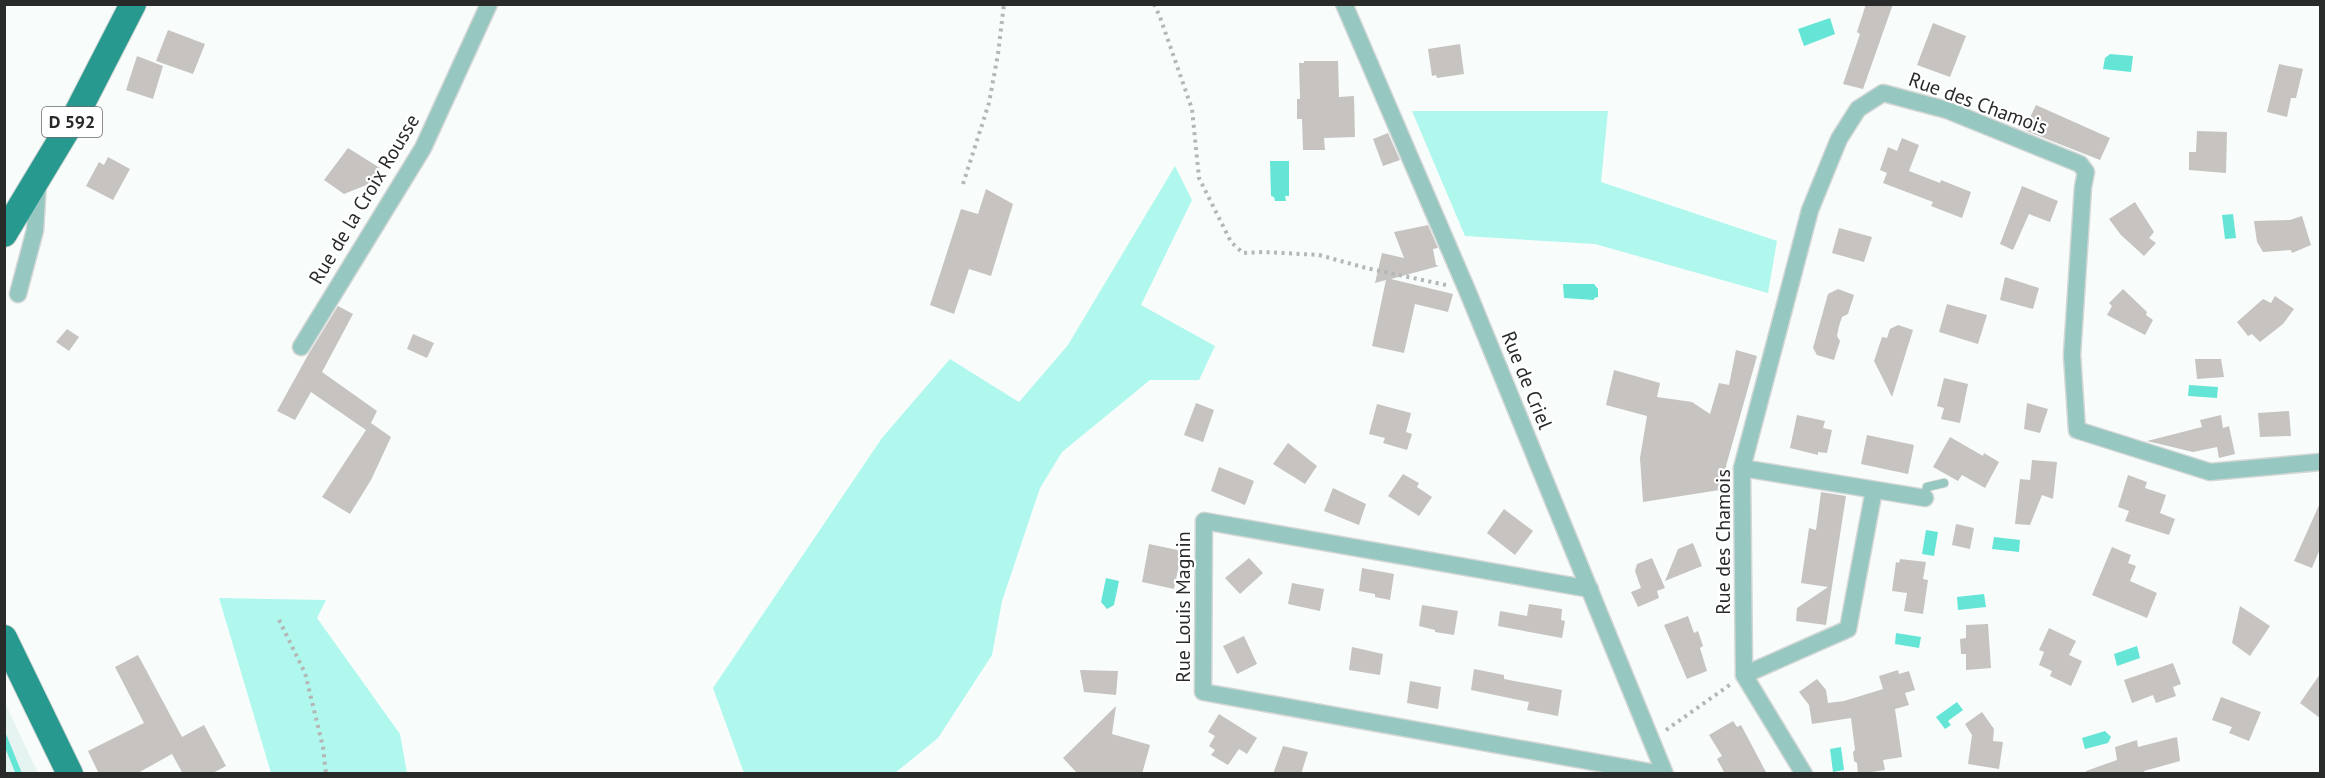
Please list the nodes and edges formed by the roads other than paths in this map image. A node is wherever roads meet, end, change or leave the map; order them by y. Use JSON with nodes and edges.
{"nodes":[{"id":1,"x":133,"y":4,"type":"edge"},
{"id":2,"x":489,"y":4,"type":"edge"},
{"id":3,"x":1344,"y":4,"type":"edge"},
{"id":4,"x":38,"y":181,"type":"junction"},
{"id":5,"x":4,"y":234,"type":"edge"},
{"id":6,"x":18,"y":294,"type":"dead end"},
{"id":7,"x":300,"y":347,"type":"dead end"},
{"id":8,"x":2320,"y":462,"type":"edge"},
{"id":9,"x":1742,"y":468,"type":"junction"},
{"id":10,"x":1944,"y":483,"type":"dead end"},
{"id":11,"x":1874,"y":490,"type":"junction"},
{"id":12,"x":1925,"y":498,"type":"joint"},
{"id":13,"x":1590,"y":589,"type":"junction"},
{"id":14,"x":4,"y":638,"type":"edge"},
{"id":15,"x":1744,"y":675,"type":"junction"},
{"id":16,"x":70,"y":774,"type":"edge"},
{"id":17,"x":1663,"y":774,"type":"edge"},
{"id":18,"x":1804,"y":774,"type":"edge"}],
"edges":[{"from":1,"to":4,"type":"main road","number":"D 592"},
{"from":2,"to":7,"type":"street","name":"Rue de la Croix Rousse"},
{"from":3,"to":13,"type":"street","name":"Rue de Criel"},
{"from":4,"to":5,"type":"main road","number":"D 592"},
{"from":4,"to":6,"type":"street"},
{"from":8,"to":9,"type":"street","name":"Rue des Chamois"},
{"from":9,"to":11,"type":"street"},
{"from":9,"to":15,"type":"street","name":"Rue des Chamois"},
{"from":10,"to":12,"type":"lane"},
{"from":11,"to":12,"type":"street"},
{"from":11,"to":15,"type":"street"},
{"from":13,"to":17,"type":"street","name":"Rue de Criel"},
{"from":13,"to":17,"type":"street","name":"Rue Louis Magnin"},
{"from":14,"to":16,"type":"main road"},
{"from":15,"to":18,"type":"street"}]}
